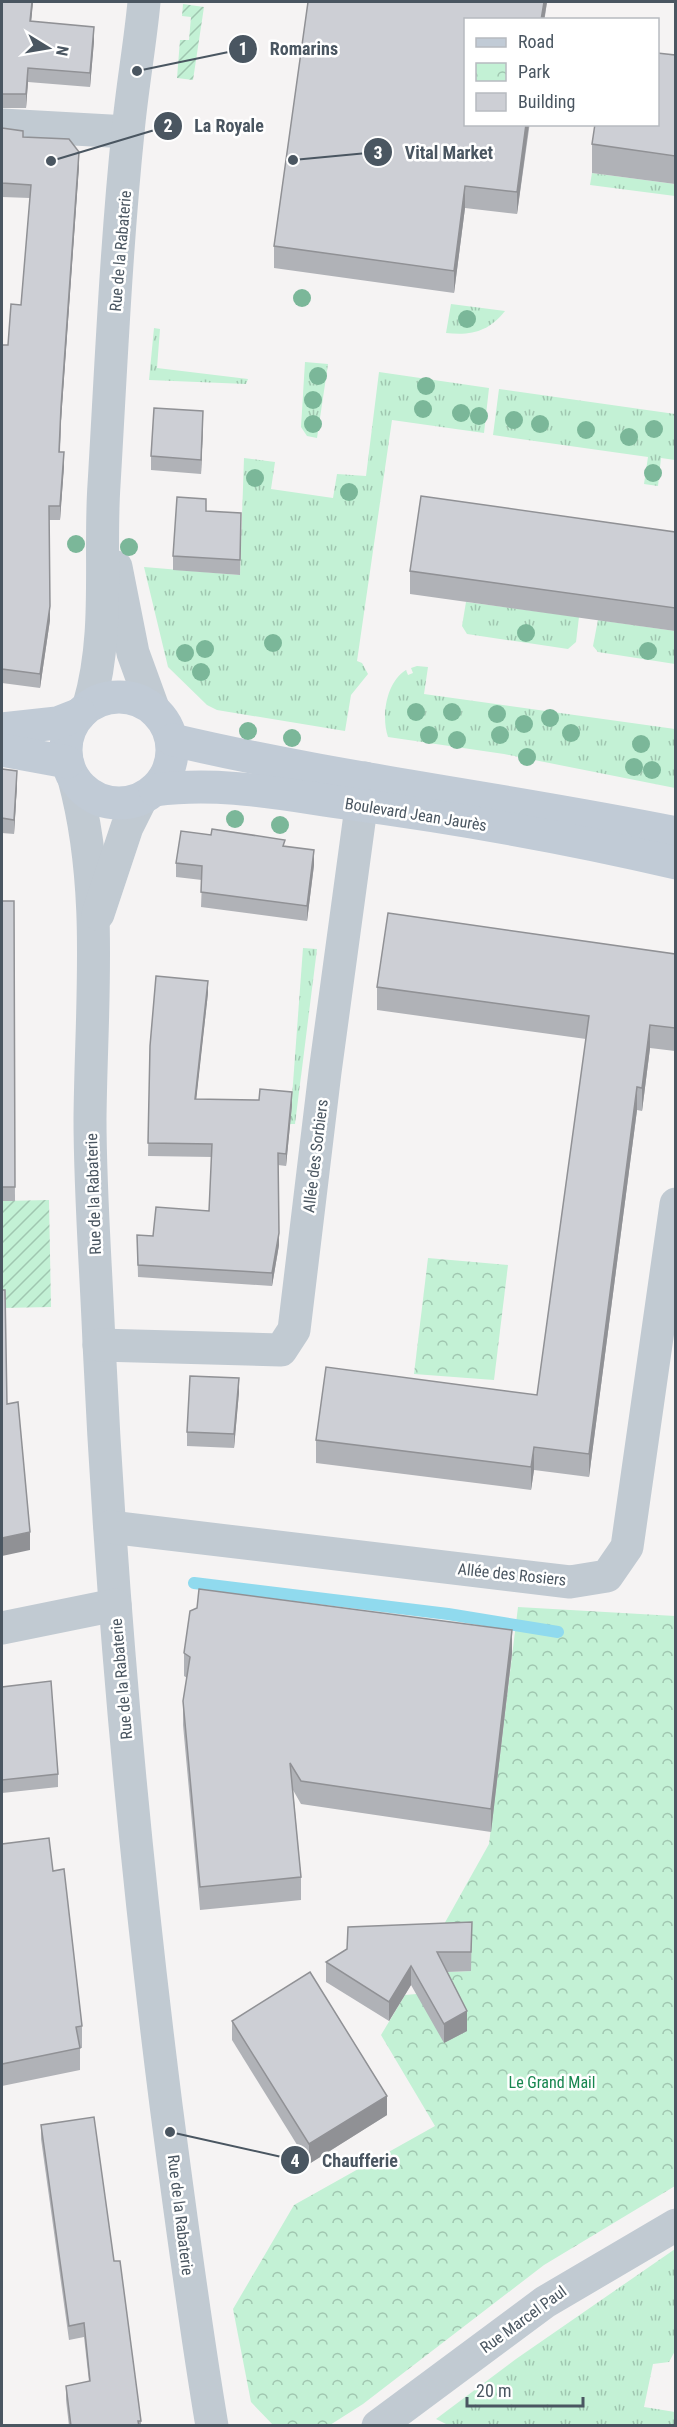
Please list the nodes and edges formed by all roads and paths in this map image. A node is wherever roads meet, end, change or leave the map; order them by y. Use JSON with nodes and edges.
{"nodes":[{"id":1,"x":144,"y":2,"type":"edge"},
{"id":2,"x":2,"y":125,"type":"edge"},
{"id":3,"x":128,"y":132,"type":"junction"},
{"id":4,"x":103,"y":500,"type":"junction"},
{"id":5,"x":153,"y":708,"type":"junction"},
{"id":6,"x":85,"y":710,"type":"junction"},
{"id":7,"x":2,"y":729,"type":"edge"},
{"id":8,"x":172,"y":740,"type":"junction"},
{"id":9,"x":2,"y":750,"type":"edge"},
{"id":10,"x":71,"y":771,"type":"junction"},
{"id":11,"x":363,"y":791,"type":"junction"},
{"id":12,"x":148,"y":794,"type":"junction"},
{"id":13,"x":675,"y":833,"type":"edge"},
{"id":14,"x":675,"y":863,"type":"edge"},
{"id":15,"x":93,"y":927,"type":"junction"},
{"id":16,"x":675,"y":1204,"type":"edge"},
{"id":17,"x":99,"y":1345,"type":"junction"},
{"id":18,"x":110,"y":1527,"type":"junction"},
{"id":19,"x":115,"y":1605,"type":"junction"},
{"id":20,"x":2,"y":1628,"type":"edge"},
{"id":21,"x":675,"y":2225,"type":"edge"},
{"id":22,"x":212,"y":2426,"type":"edge"},
{"id":23,"x":378,"y":2426,"type":"edge"}],
"edges":[{"from":1,"to":3,"type":"street","name":"Rue de la Rabaterie"},
{"from":2,"to":3,"type":"street"},
{"from":3,"to":4,"type":"street","name":"Rue de la Rabaterie"},
{"from":4,"to":5,"type":"street","name":"Rue de la Rabaterie"},
{"from":4,"to":6,"type":"street","name":"Rue de la Rabaterie"},
{"from":5,"to":6,"type":"main road"},
{"from":5,"to":8,"type":"main road"},
{"from":6,"to":7,"type":"main road"},
{"from":6,"to":10,"type":"main road"},
{"from":8,"to":11,"type":"main road","name":"Boulevard Jean Jaurès"},
{"from":8,"to":12,"type":"main road"},
{"from":9,"to":10,"type":"main road"},
{"from":10,"to":12,"type":"main road"},
{"from":10,"to":15,"type":"street","name":"Rue de la Rabaterie"},
{"from":11,"to":12,"type":"main road","name":"Boulevard Jean Jaurès"},
{"from":11,"to":13,"type":"main road","name":"Boulevard Jean Jaurès"},
{"from":11,"to":14,"type":"main road","name":"Boulevard Jean Jaurès"},
{"from":11,"to":17,"type":"street","name":"Allée des Sorbiers"},
{"from":12,"to":15,"type":"street","name":"Rue de la Rabaterie"},
{"from":15,"to":17,"type":"street","name":"Rue de la Rabaterie"},
{"from":16,"to":18,"type":"street","name":"Allée des Rosiers"},
{"from":17,"to":18,"type":"street","name":"Rue de la Rabaterie"},
{"from":18,"to":19,"type":"street","name":"Rue de la Rabaterie"},
{"from":19,"to":20,"type":"street"},
{"from":19,"to":22,"type":"street","name":"Rue de la Rabaterie"},
{"from":21,"to":23,"type":"street","name":"Rue Marcel Paul"}]}
